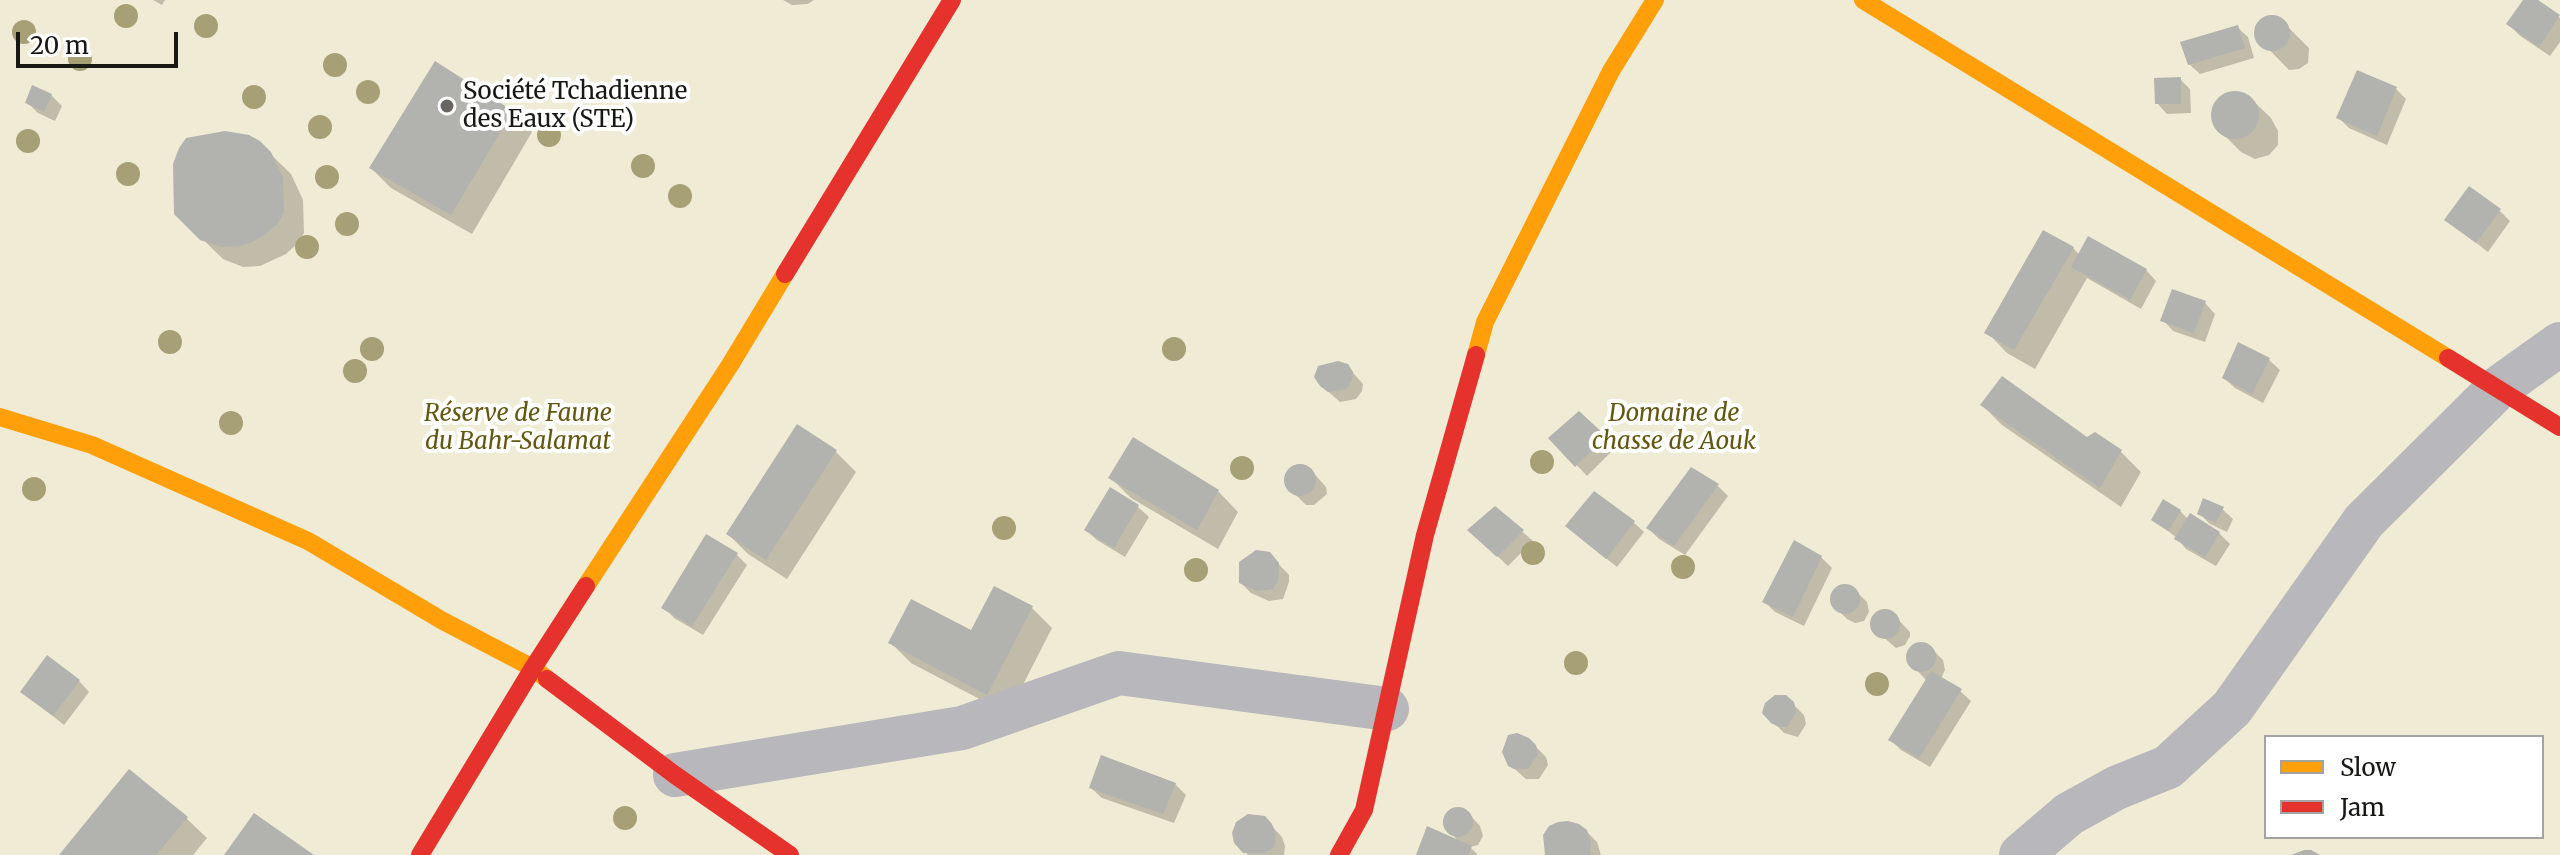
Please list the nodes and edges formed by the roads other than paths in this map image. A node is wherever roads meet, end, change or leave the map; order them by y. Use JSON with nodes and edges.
{"nodes":[{"id":1,"x":952,"y":0,"type":"edge"},
{"id":2,"x":1655,"y":0,"type":"edge"},
{"id":3,"x":1863,"y":0,"type":"edge"},
{"id":4,"x":2560,"y":344,"type":"edge"},
{"id":5,"x":2497,"y":389,"type":"junction"},
{"id":6,"x":0,"y":417,"type":"edge"},
{"id":7,"x":2560,"y":427,"type":"edge"},
{"id":8,"x":533,"y":668,"type":"junction"},
{"id":9,"x":1387,"y":709,"type":"junction"},
{"id":10,"x":675,"y":775,"type":"junction"},
{"id":11,"x":420,"y":855,"type":"edge"},
{"id":12,"x":790,"y":855,"type":"edge"},
{"id":13,"x":1339,"y":855,"type":"edge"},
{"id":14,"x":2021,"y":855,"type":"edge"}],
"edges":[{"from":1,"to":8,"type":"street"},
{"from":2,"to":9,"type":"street"},
{"from":3,"to":5,"type":"street"},
{"from":4,"to":5,"type":"street"},
{"from":5,"to":7,"type":"street"},
{"from":5,"to":14,"type":"street"},
{"from":6,"to":8,"type":"street"},
{"from":8,"to":10,"type":"street"},
{"from":8,"to":11,"type":"street"},
{"from":9,"to":10,"type":"street"},
{"from":9,"to":13,"type":"street"},
{"from":10,"to":12,"type":"street"}]}
